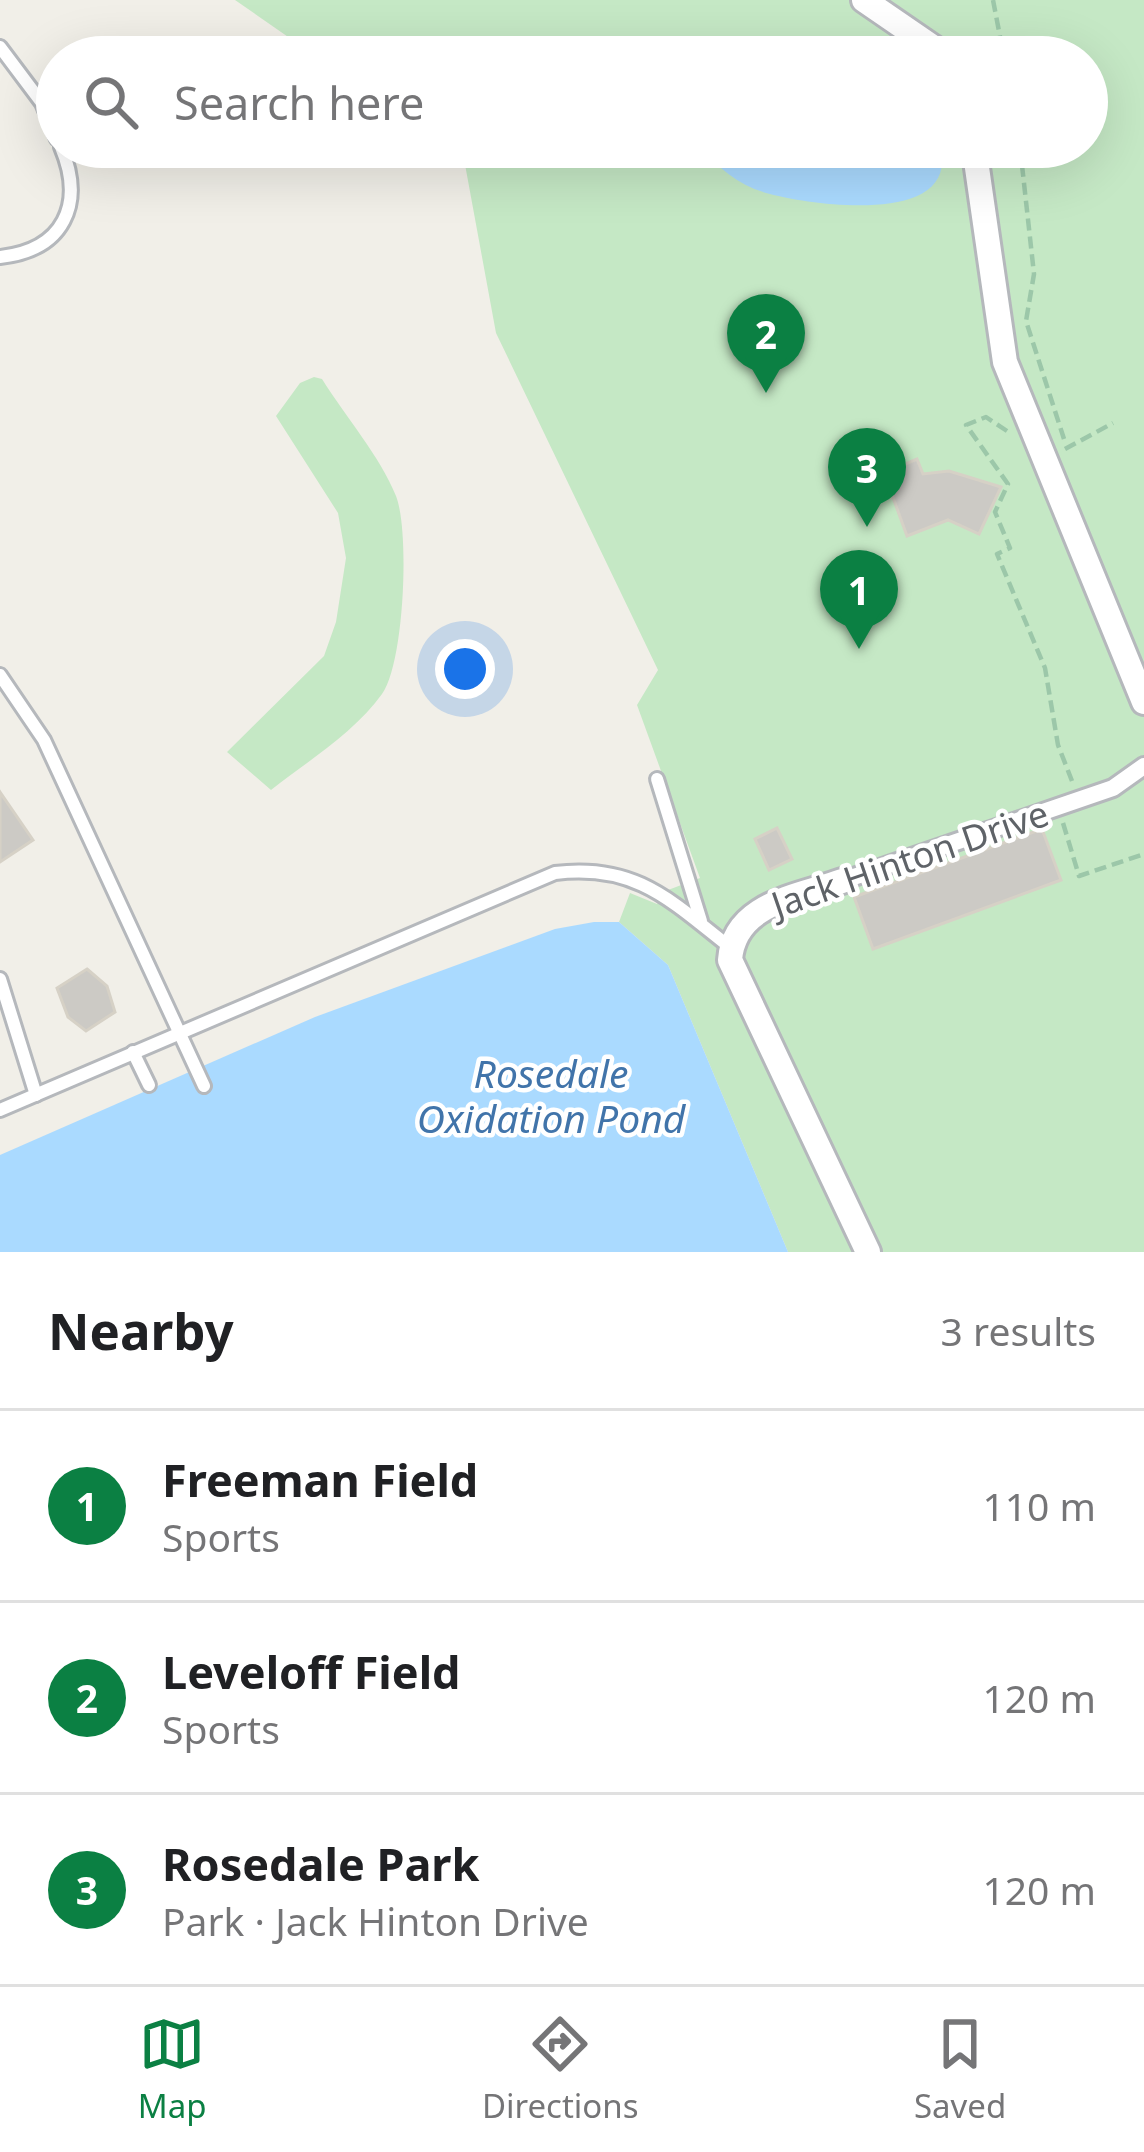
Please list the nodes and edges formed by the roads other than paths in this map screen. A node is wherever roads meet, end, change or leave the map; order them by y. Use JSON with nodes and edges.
{"nodes":[{"id":1,"x":864,"y":0,"type":"edge"},
{"id":2,"x":916,"y":36,"type":"edge"},
{"id":3,"x":0,"y":47,"type":"edge"},
{"id":4,"x":36,"y":95,"type":"edge"},
{"id":5,"x":66,"y":168,"type":"edge"},
{"id":6,"x":977,"y":168,"type":"edge"},
{"id":7,"x":0,"y":257,"type":"edge"},
{"id":8,"x":0,"y":675,"type":"edge"},
{"id":9,"x":1144,"y":702,"type":"edge"},
{"id":10,"x":1144,"y":766,"type":"edge"},
{"id":11,"x":657,"y":779,"type":"dead end"},
{"id":12,"x":842,"y":881,"type":"joint"},
{"id":13,"x":703,"y":926,"type":"junction"},
{"id":14,"x":731,"y":948,"type":"junction"},
{"id":15,"x":0,"y":979,"type":"edge"},
{"id":16,"x":181,"y":1031,"type":"junction"},
{"id":17,"x":133,"y":1052,"type":"junction"},
{"id":18,"x":149,"y":1085,"type":"dead end"},
{"id":19,"x":204,"y":1086,"type":"dead end"},
{"id":20,"x":36,"y":1095,"type":"junction"},
{"id":21,"x":0,"y":1110,"type":"edge"},
{"id":22,"x":868,"y":1252,"type":"edge"}],
"edges":[{"from":1,"to":2,"type":"street"},
{"from":3,"to":4,"type":"lane"},
{"from":5,"to":7,"type":"lane"},
{"from":6,"to":9,"type":"street"},
{"from":8,"to":16,"type":"lane"},
{"from":10,"to":12,"type":"street","name":"Jack Hinton Drive"},
{"from":11,"to":13,"type":"lane"},
{"from":12,"to":14,"type":"street","name":"Jack Hinton Drive"},
{"from":13,"to":14,"type":"lane"},
{"from":13,"to":16,"type":"lane"},
{"from":14,"to":22,"type":"street","name":"Jack Hinton Drive"},
{"from":15,"to":20,"type":"lane"},
{"from":16,"to":17,"type":"lane"},
{"from":16,"to":19,"type":"lane"},
{"from":17,"to":18,"type":"lane"},
{"from":17,"to":20,"type":"lane"},
{"from":20,"to":21,"type":"lane"}]}
